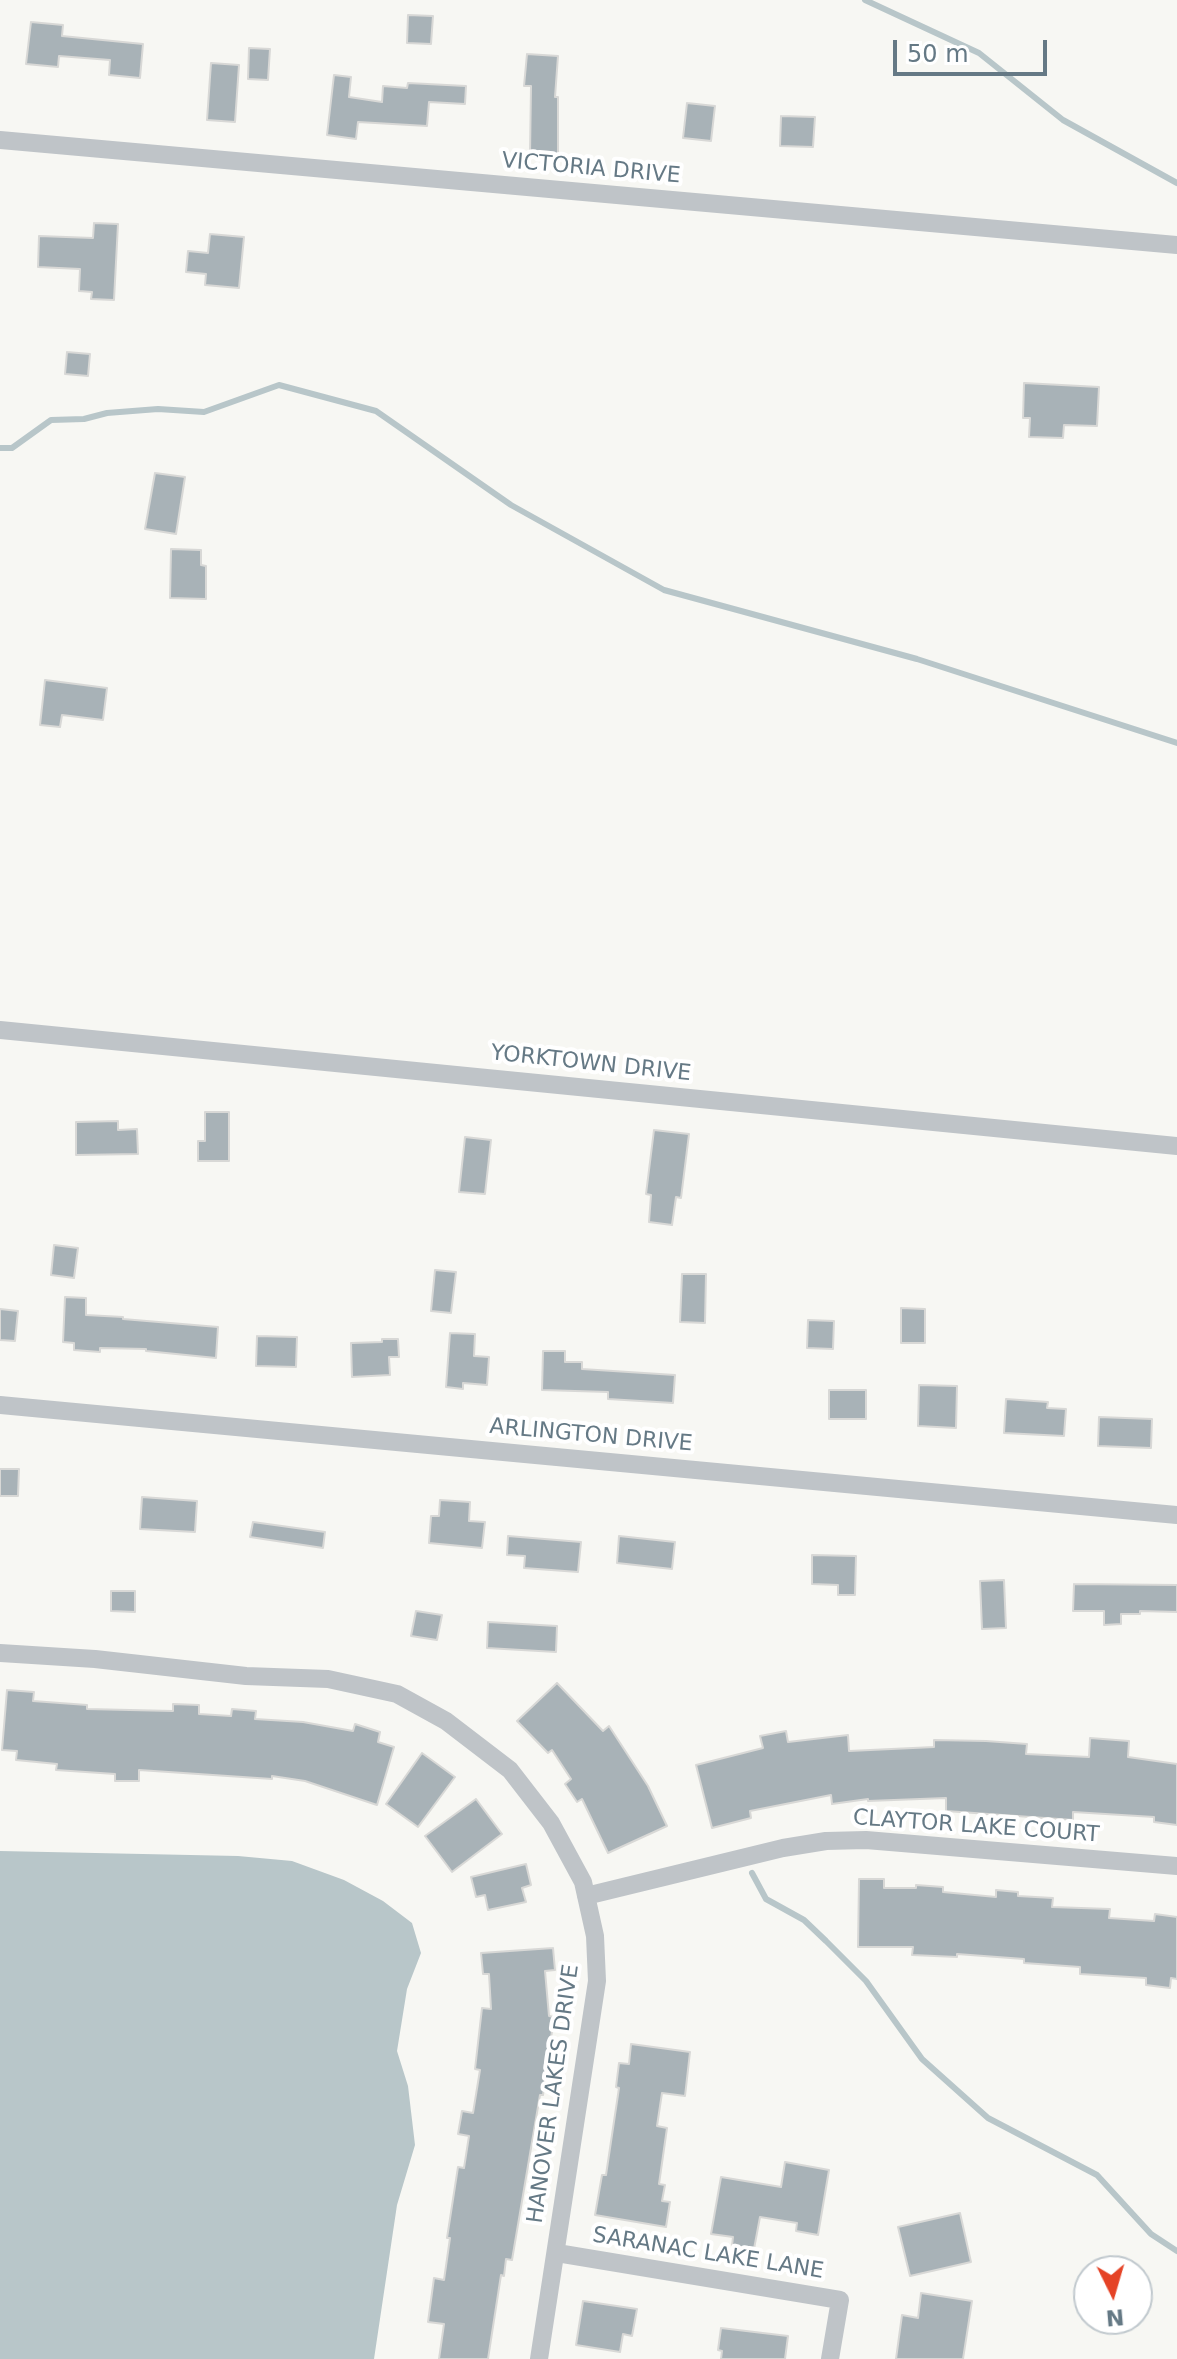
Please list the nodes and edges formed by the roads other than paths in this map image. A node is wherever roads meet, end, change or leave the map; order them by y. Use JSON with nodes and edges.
{"nodes":[{"id":1,"x":0,"y":140,"type":"edge"},
{"id":2,"x":1177,"y":245,"type":"edge"},
{"id":3,"x":0,"y":1030,"type":"edge"},
{"id":4,"x":1177,"y":1146,"type":"edge"},
{"id":5,"x":0,"y":1405,"type":"edge"},
{"id":6,"x":1177,"y":1515,"type":"edge"},
{"id":7,"x":0,"y":1653,"type":"edge"},
{"id":8,"x":1177,"y":1866,"type":"edge"},
{"id":9,"x":586,"y":1896,"type":"junction"},
{"id":10,"x":557,"y":2253,"type":"junction"},
{"id":11,"x":539,"y":2359,"type":"edge"},
{"id":12,"x":830,"y":2359,"type":"edge"}],
"edges":[{"from":1,"to":2,"type":"street","name":"VICTORIA DRIVE"},
{"from":3,"to":4,"type":"street","name":"YORKTOWN DRIVE"},
{"from":5,"to":6,"type":"street","name":"ARLINGTON DRIVE"},
{"from":7,"to":9,"type":"street","name":"HANOVER LAKES DRIVE"},
{"from":8,"to":9,"type":"street","name":"CLAYTOR LAKE COURT"},
{"from":9,"to":10,"type":"street","name":"HANOVER LAKES DRIVE"},
{"from":10,"to":11,"type":"street","name":"HANOVER LAKES DRIVE"},
{"from":10,"to":12,"type":"street","name":"SARANAC LAKE LANE"}]}
